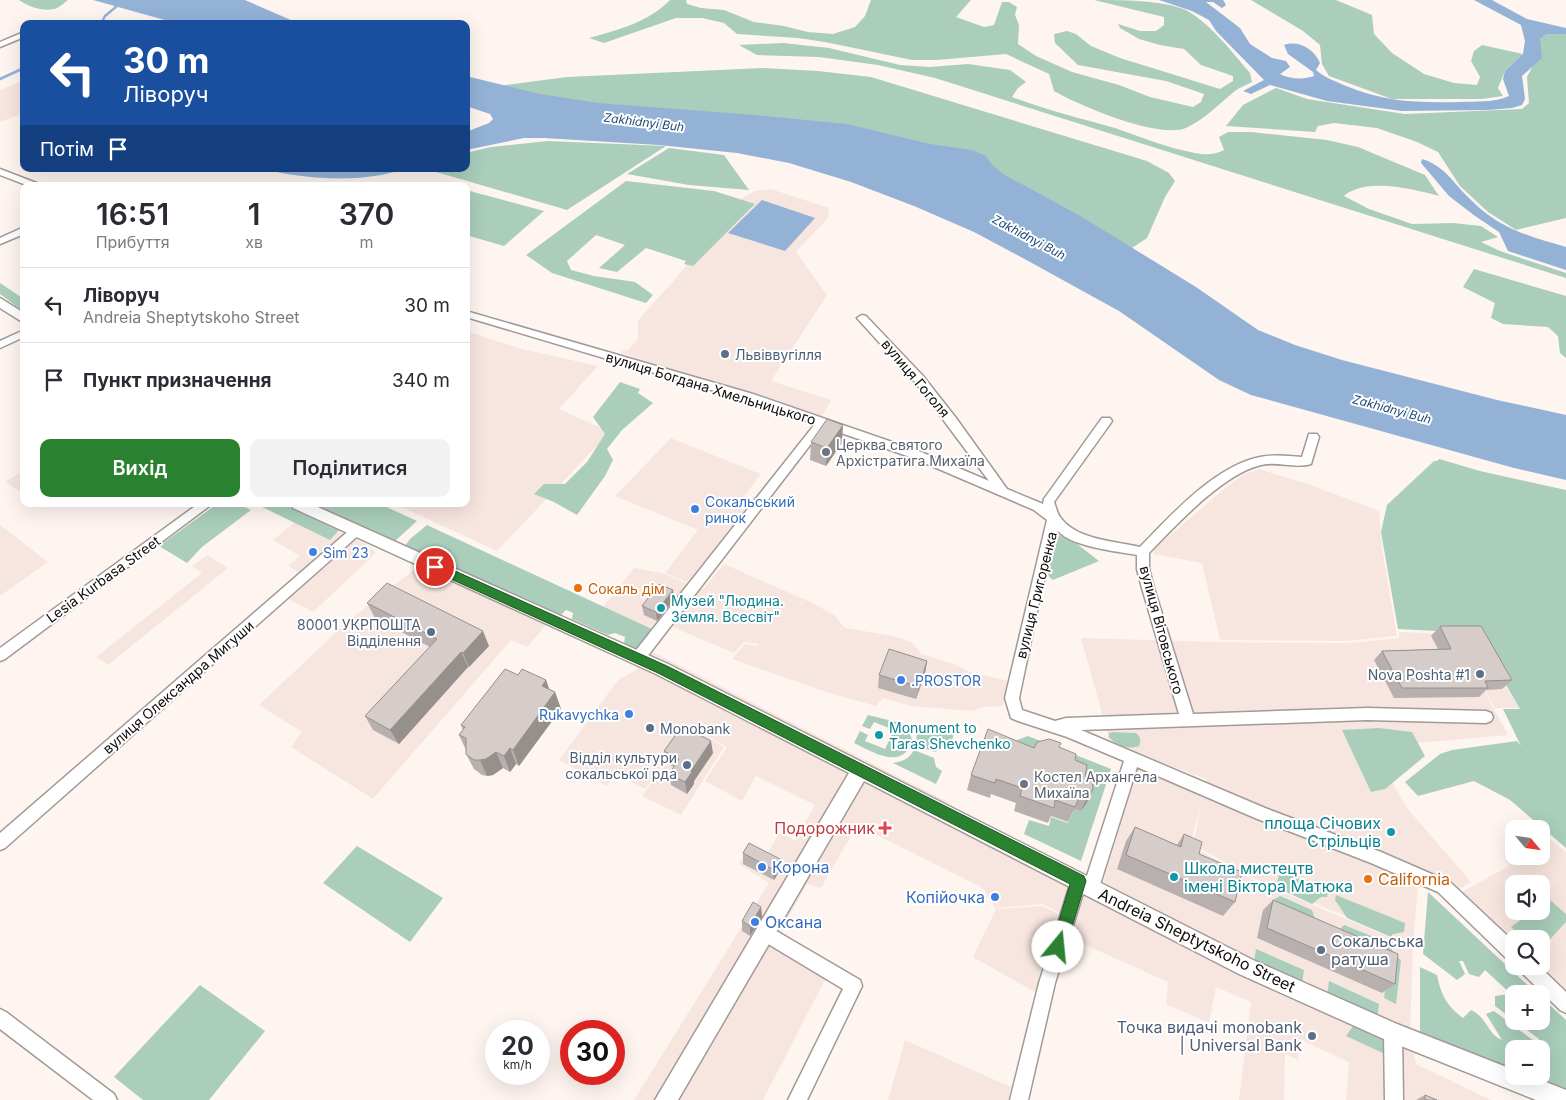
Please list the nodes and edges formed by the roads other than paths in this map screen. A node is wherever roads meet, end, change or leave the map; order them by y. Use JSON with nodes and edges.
{"nodes":[{"id":1,"x":20,"y":36,"type":"edge"},
{"id":2,"x":0,"y":45,"type":"edge"},
{"id":3,"x":0,"y":172,"type":"edge"},
{"id":4,"x":26,"y":182,"type":"edge"},
{"id":5,"x":20,"y":232,"type":"edge"},
{"id":6,"x":0,"y":242,"type":"edge"},
{"id":7,"x":0,"y":302,"type":"edge"},
{"id":8,"x":470,"y":315,"type":"edge"},
{"id":9,"x":20,"y":316,"type":"edge"},
{"id":10,"x":862,"y":318,"type":"dead end"},
{"id":11,"x":20,"y":335,"type":"edge"},
{"id":12,"x":0,"y":345,"type":"edge"},
{"id":13,"x":1106,"y":421,"type":"dead end"},
{"id":14,"x":822,"y":422,"type":"junction"},
{"id":15,"x":1314,"y":437,"type":"dead end"},
{"id":16,"x":1001,"y":489,"type":"junction"},
{"id":17,"x":202,"y":507,"type":"edge"},
{"id":18,"x":304,"y":507,"type":"edge"},
{"id":19,"x":1053,"y":518,"type":"junction"},
{"id":20,"x":356,"y":531,"type":"junction"},
{"id":21,"x":1143,"y":552,"type":"junction"},
{"id":22,"x":0,"y":655,"type":"edge"},
{"id":23,"x":638,"y":658,"type":"junction"},
{"id":24,"x":1486,"y":717,"type":"dead end"},
{"id":25,"x":1188,"y":719,"type":"junction"},
{"id":26,"x":1056,"y":726,"type":"junction"},
{"id":27,"x":1132,"y":758,"type":"junction"},
{"id":28,"x":861,"y":770,"type":"junction"},
{"id":29,"x":0,"y":843,"type":"edge"},
{"id":30,"x":1085,"y":884,"type":"junction"},
{"id":31,"x":766,"y":933,"type":"junction"},
{"id":32,"x":1505,"y":945,"type":"edge"},
{"id":33,"x":1536,"y":975,"type":"edge"},
{"id":34,"x":1566,"y":1004,"type":"edge"},
{"id":35,"x":0,"y":1018,"type":"edge"},
{"id":36,"x":1393,"y":1033,"type":"junction"},
{"id":37,"x":108,"y":1100,"type":"edge"},
{"id":38,"x":666,"y":1100,"type":"edge"},
{"id":39,"x":797,"y":1100,"type":"edge"},
{"id":40,"x":1019,"y":1100,"type":"edge"},
{"id":41,"x":1394,"y":1100,"type":"edge"},
{"id":42,"x":1564,"y":1100,"type":"edge"}],
"edges":[{"from":1,"to":2,"type":"street"},
{"from":3,"to":4,"type":"street"},
{"from":5,"to":6,"type":"street"},
{"from":7,"to":9,"type":"street"},
{"from":8,"to":14,"type":"street","name":"вулиця Богдана Хмельницького"},
{"from":10,"to":16,"type":"street","name":"вулиця Гоголя"},
{"from":11,"to":12,"type":"street"},
{"from":13,"to":19,"type":"street","name":"вулиця Григоренка"},
{"from":14,"to":16,"type":"street","name":"вулиця Богдана Хмельницького"},
{"from":14,"to":23,"type":"street"},
{"from":15,"to":21,"type":"street","name":"вулиця Вітовського"},
{"from":16,"to":19,"type":"street","name":"вулиця Богдана Хмельницького"},
{"from":17,"to":22,"type":"street","name":"Lesia Kurbasa Street"},
{"from":18,"to":20,"type":"street","name":"Andreia Sheptytskoho Street"},
{"from":19,"to":21,"type":"street","name":"вулиця Богдана Хмельницького"},
{"from":19,"to":26,"type":"street","name":"вулиця Григоренка"},
{"from":20,"to":23,"type":"street","name":"Andreia Sheptytskoho Street"},
{"from":20,"to":29,"type":"street","name":"вулиця Олександра Мигуши"},
{"from":21,"to":25,"type":"street","name":"вулиця Вітовського"},
{"from":23,"to":28,"type":"street","name":"Andreia Sheptytskoho Street"},
{"from":24,"to":25,"type":"street"},
{"from":25,"to":26,"type":"street"},
{"from":26,"to":27,"type":"street"},
{"from":27,"to":30,"type":"street"},
{"from":27,"to":32,"type":"street"},
{"from":28,"to":30,"type":"street","name":"Andreia Sheptytskoho Street"},
{"from":28,"to":31,"type":"street"},
{"from":30,"to":36,"type":"street","name":"Andreia Sheptytskoho Street"},
{"from":30,"to":40,"type":"street"},
{"from":31,"to":38,"type":"street"},
{"from":31,"to":39,"type":"street"},
{"from":33,"to":34,"type":"street"},
{"from":35,"to":37,"type":"street"},
{"from":36,"to":41,"type":"street"},
{"from":36,"to":42,"type":"street","name":"Andreia Sheptytskoho Street"}]}
